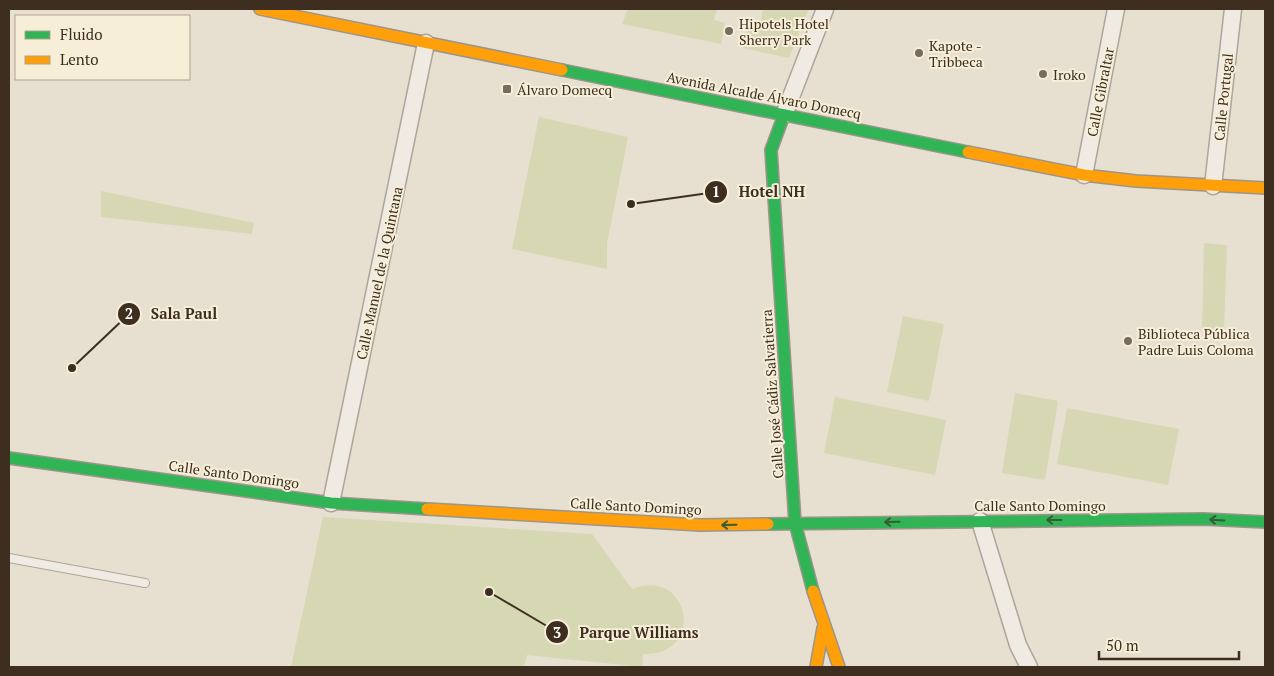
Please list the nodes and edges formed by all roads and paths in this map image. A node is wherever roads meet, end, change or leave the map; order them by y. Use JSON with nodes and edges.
{"nodes":[{"id":1,"x":260,"y":9,"type":"edge"},
{"id":2,"x":825,"y":9,"type":"edge"},
{"id":3,"x":1116,"y":9,"type":"edge"},
{"id":4,"x":1232,"y":9,"type":"edge"},
{"id":5,"x":304,"y":13,"type":"edge"},
{"id":6,"x":426,"y":43,"type":"junction"},
{"id":7,"x":784,"y":115,"type":"junction"},
{"id":8,"x":1084,"y":175,"type":"junction"},
{"id":9,"x":1213,"y":186,"type":"junction"},
{"id":10,"x":1265,"y":188,"type":"edge"},
{"id":11,"x":9,"y":458,"type":"edge"},
{"id":12,"x":331,"y":503,"type":"junction"},
{"id":13,"x":980,"y":521,"type":"junction"},
{"id":14,"x":1265,"y":522,"type":"edge"},
{"id":15,"x":796,"y":523,"type":"junction"},
{"id":16,"x":9,"y":558,"type":"edge"},
{"id":17,"x":145,"y":583,"type":"dead end"},
{"id":18,"x":823,"y":628,"type":"junction"},
{"id":19,"x":816,"y":667,"type":"edge"},
{"id":20,"x":839,"y":667,"type":"edge"},
{"id":21,"x":1029,"y":667,"type":"edge"}],
"edges":[{"from":1,"to":5,"type":"street","name":"Avenida Alcalde Álvaro Domecq"},
{"from":2,"to":7,"type":"street"},
{"from":3,"to":8,"type":"street","name":"Calle Gibraltar"},
{"from":4,"to":9,"type":"street","name":"Calle Portugal"},
{"from":5,"to":6,"type":"street","name":"Avenida Alcalde Álvaro Domecq"},
{"from":6,"to":7,"type":"street","name":"Avenida Alcalde Álvaro Domecq"},
{"from":6,"to":12,"type":"street","name":"Calle Manuel de la Quintana"},
{"from":7,"to":8,"type":"street","name":"Avenida Alcalde Álvaro Domecq"},
{"from":7,"to":15,"type":"street","name":"Calle José Cádiz Salvatierra"},
{"from":8,"to":9,"type":"street","name":"Avenida Alcalde Álvaro Domecq"},
{"from":9,"to":10,"type":"street","name":"Avenida Alcalde Álvaro Domecq"},
{"from":11,"to":12,"type":"street","name":"Calle Santo Domingo"},
{"from":15,"to":12,"type":"street","name":"Calle Santo Domingo","one_way":true},
{"from":14,"to":13,"type":"street","name":"Calle Santo Domingo","one_way":true},
{"from":13,"to":15,"type":"street","name":"Calle Santo Domingo","one_way":true},
{"from":13,"to":21,"type":"street"},
{"from":15,"to":18,"type":"street","name":"Calle José Cádiz Salvatierra"},
{"from":16,"to":17,"type":"lane"},
{"from":18,"to":19,"type":"street"},
{"from":18,"to":20,"type":"street","name":"Calle José Cádiz Salvatierra"}]}
